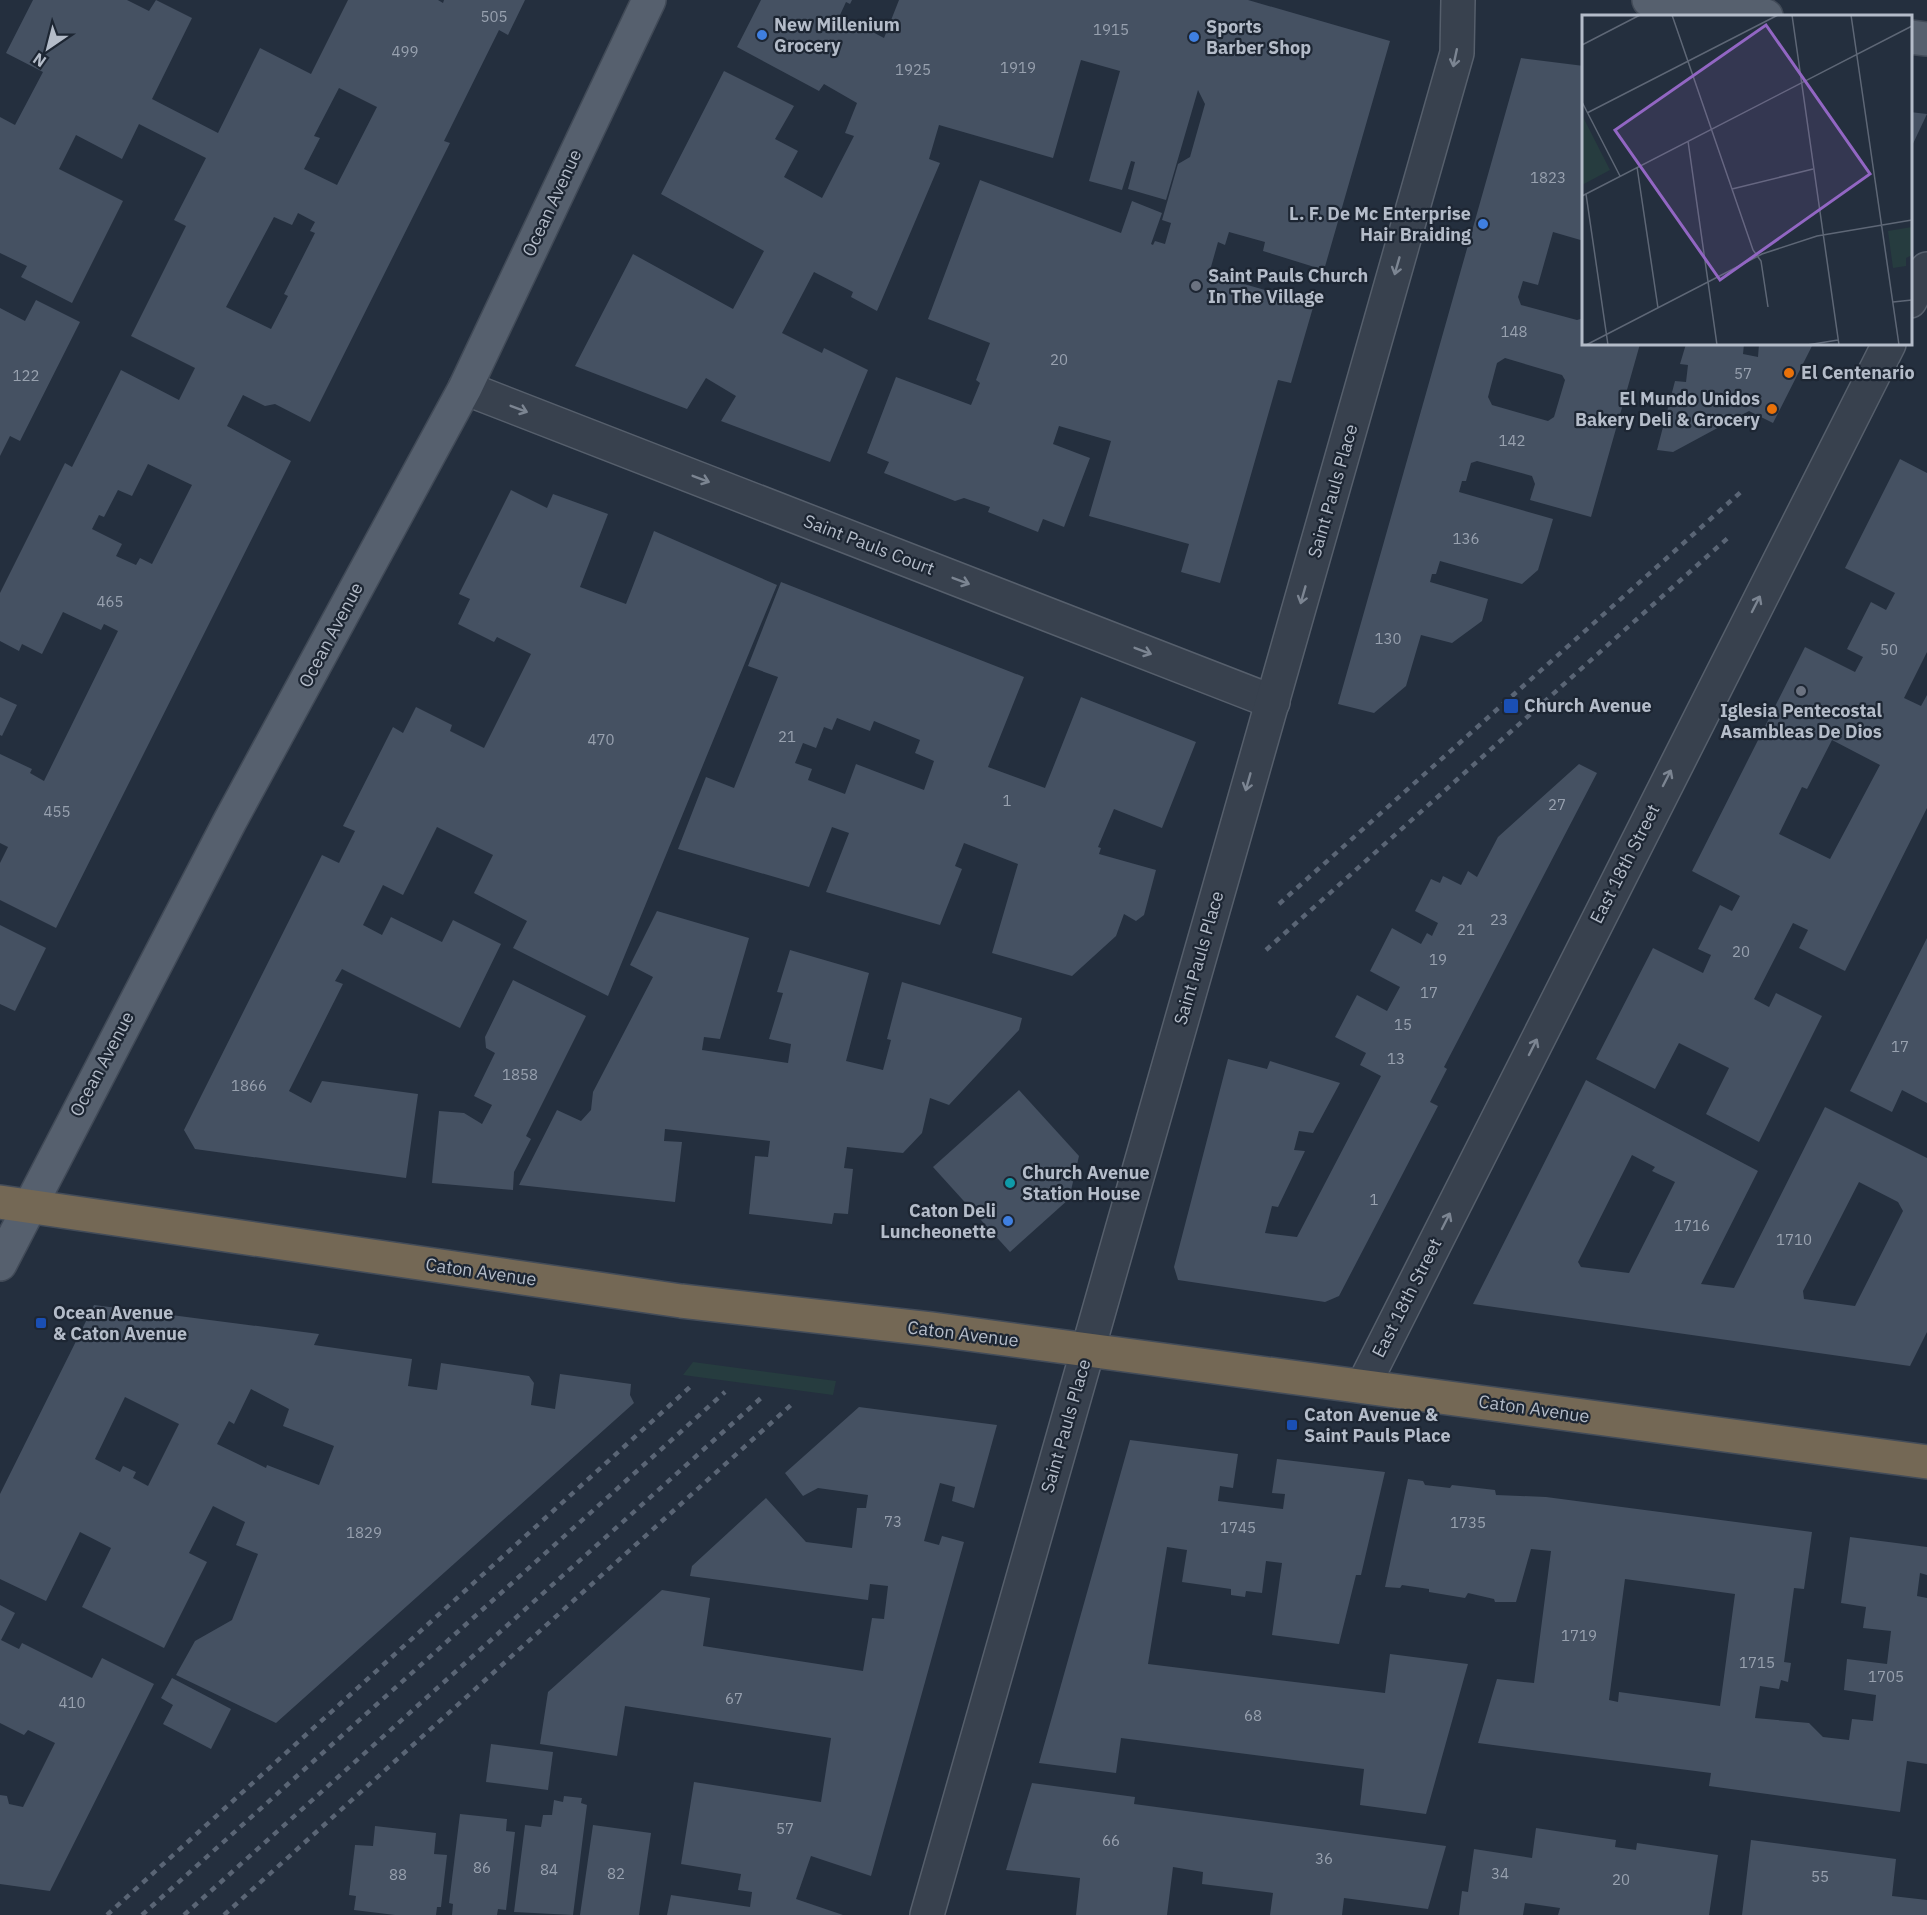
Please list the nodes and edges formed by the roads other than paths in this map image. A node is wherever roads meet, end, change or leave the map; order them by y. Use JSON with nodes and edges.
{"nodes":[{"id":1,"x":649,"y":0,"type":"edge"},
{"id":2,"x":1458,"y":0,"type":"edge"},
{"id":3,"x":1649,"y":0,"type":"edge"},
{"id":4,"x":1759,"y":15,"type":"edge"},
{"id":5,"x":1912,"y":37,"type":"edge"},
{"id":6,"x":1927,"y":39,"type":"edge"},
{"id":7,"x":1927,"y":269,"type":"edge"},
{"id":8,"x":1912,"y":299,"type":"edge"},
{"id":9,"x":1888,"y":345,"type":"edge"},
{"id":10,"x":465,"y":388,"type":"junction"},
{"id":11,"x":1273,"y":702,"type":"junction"},
{"id":12,"x":14,"y":1204,"type":"edge"},
{"id":13,"x":0,"y":1264,"type":"edge"},
{"id":14,"x":1088,"y":1350,"type":"junction"},
{"id":15,"x":1363,"y":1386,"type":"junction"},
{"id":16,"x":1927,"y":1462,"type":"edge"},
{"id":17,"x":927,"y":1915,"type":"edge"}],
"edges":[{"from":1,"to":10,"type":"main road","name":"Ocean Avenue"},
{"from":2,"to":11,"type":"street","name":"Saint Pauls Place","one_way":true},
{"from":3,"to":4,"type":"main road"},
{"from":5,"to":6,"type":"main road"},
{"from":7,"to":8,"type":"street"},
{"from":15,"to":9,"type":"street","name":"East 18th Street","one_way":true},
{"from":10,"to":11,"type":"street","name":"Saint Pauls Court","one_way":true},
{"from":10,"to":12,"type":"main road","name":"Ocean Avenue"},
{"from":11,"to":14,"type":"street","name":"Saint Pauls Place","one_way":true},
{"from":12,"to":13,"type":"main road","name":"Ocean Avenue"},
{"from":12,"to":14,"type":"highway","name":"Caton Avenue"},
{"from":14,"to":15,"type":"highway","name":"Caton Avenue"},
{"from":14,"to":17,"type":"street","name":"Saint Pauls Place"},
{"from":15,"to":16,"type":"highway","name":"Caton Avenue"}]}
